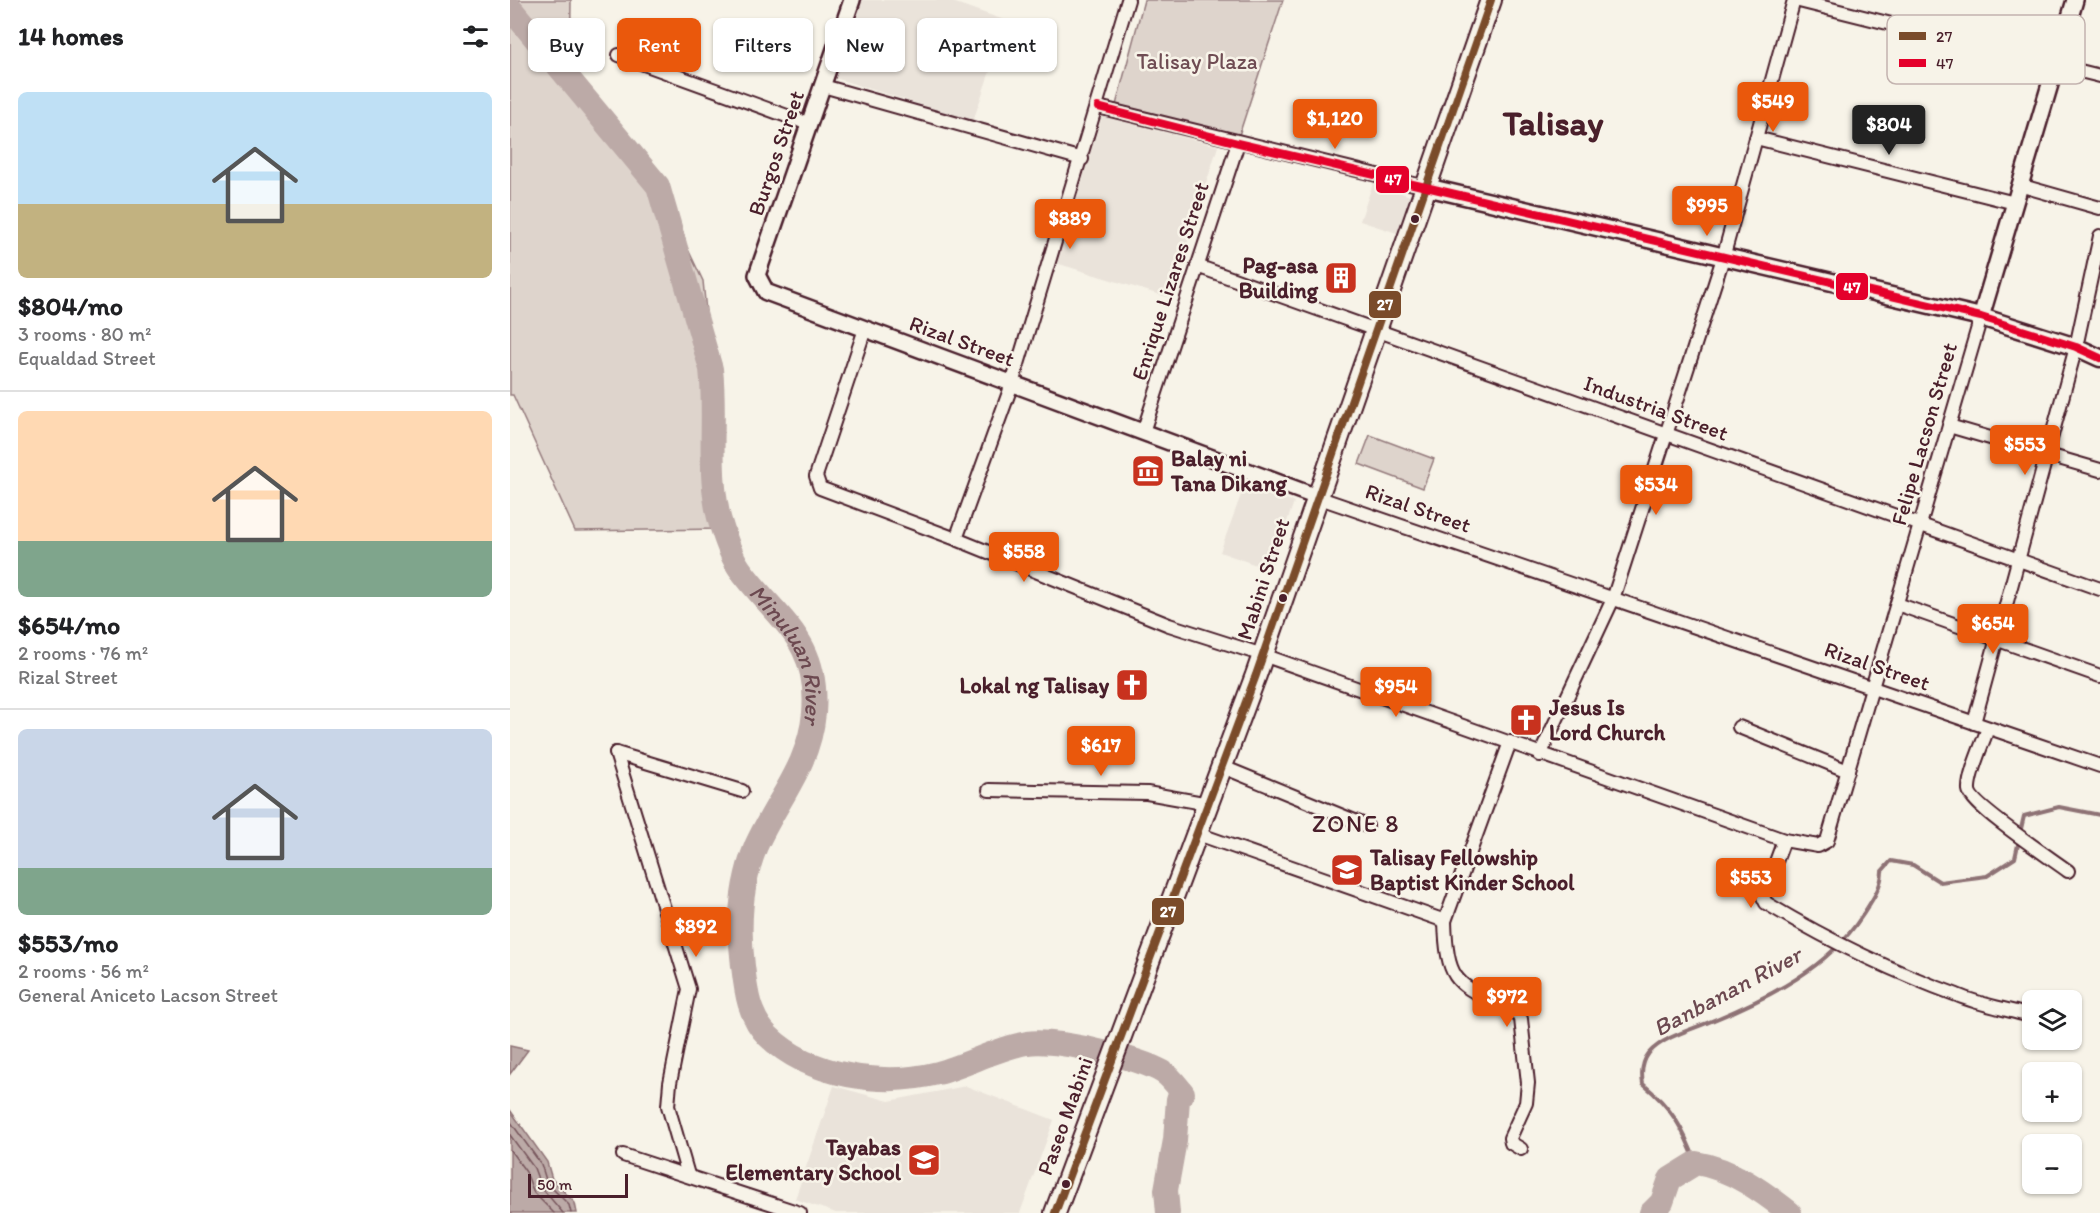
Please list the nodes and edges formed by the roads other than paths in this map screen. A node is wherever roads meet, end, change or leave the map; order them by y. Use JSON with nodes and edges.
{"nodes":[{"id":1,"x":852,"y":0,"type":"edge"},
{"id":2,"x":1128,"y":0,"type":"edge"},
{"id":3,"x":1491,"y":0,"type":"edge"},
{"id":4,"x":1795,"y":0,"type":"edge"},
{"id":5,"x":2074,"y":0,"type":"edge"},
{"id":6,"x":2070,"y":15,"type":"edge"},
{"id":7,"x":1887,"y":23,"type":"edge"},
{"id":8,"x":666,"y":72,"type":"edge"},
{"id":9,"x":2085,"y":72,"type":"edge"},
{"id":10,"x":2100,"y":76,"type":"edge"},
{"id":11,"x":2050,"y":84,"type":"edge"},
{"id":12,"x":823,"y":86,"type":"junction"},
{"id":13,"x":1098,"y":107,"type":"junction"},
{"id":14,"x":809,"y":124,"type":"junction"},
{"id":15,"x":1756,"y":138,"type":"junction"},
{"id":16,"x":1238,"y":143,"type":"junction"},
{"id":17,"x":1082,"y":159,"type":"junction"},
{"id":18,"x":2019,"y":185,"type":"junction"},
{"id":19,"x":1426,"y":187,"type":"junction"},
{"id":20,"x":2015,"y":203,"type":"junction"},
{"id":21,"x":2100,"y":208,"type":"edge"},
{"id":22,"x":2100,"y":236,"type":"edge"},
{"id":23,"x":765,"y":252,"type":"joint"},
{"id":24,"x":1723,"y":258,"type":"junction"},
{"id":25,"x":1197,"y":266,"type":"junction"},
{"id":26,"x":1982,"y":317,"type":"junction"},
{"id":27,"x":865,"y":328,"type":"junction"},
{"id":28,"x":1376,"y":330,"type":"junction"},
{"id":29,"x":2076,"y":347,"type":"junction"},
{"id":30,"x":2100,"y":358,"type":"edge"},
{"id":31,"x":1012,"y":384,"type":"junction"},
{"id":32,"x":1949,"y":426,"type":"junction"},
{"id":33,"x":1143,"y":432,"type":"junction"},
{"id":34,"x":1666,"y":434,"type":"junction"},
{"id":35,"x":2047,"y":454,"type":"junction"},
{"id":36,"x":2100,"y":470,"type":"edge"},
{"id":37,"x":1317,"y":497,"type":"junction"},
{"id":38,"x":1920,"y":525,"type":"junction"},
{"id":39,"x":956,"y":539,"type":"junction"},
{"id":40,"x":2018,"y":560,"type":"junction"},
{"id":41,"x":2100,"y":589,"type":"edge"},
{"id":42,"x":1613,"y":599,"type":"junction"},
{"id":43,"x":1897,"y":604,"type":"junction"},
{"id":44,"x":1996,"y":640,"type":"junction"},
{"id":45,"x":1263,"y":655,"type":"junction"},
{"id":46,"x":2100,"y":676,"type":"edge"},
{"id":47,"x":1872,"y":688,"type":"junction"},
{"id":48,"x":1974,"y":723,"type":"junction"},
{"id":49,"x":1739,"y":727,"type":"dead end"},
{"id":50,"x":1988,"y":728,"type":"junction"},
{"id":51,"x":1510,"y":742,"type":"junction"},
{"id":52,"x":1540,"y":755,"type":"junction"},
{"id":53,"x":2100,"y":766,"type":"edge"},
{"id":54,"x":1222,"y":767,"type":"junction"},
{"id":55,"x":1848,"y":771,"type":"junction"},
{"id":56,"x":989,"y":790,"type":"dead end"},
{"id":57,"x":742,"y":791,"type":"dead end"},
{"id":58,"x":1209,"y":804,"type":"junction"},
{"id":59,"x":1367,"y":825,"type":"dead end"},
{"id":60,"x":1198,"y":834,"type":"junction"},
{"id":61,"x":1784,"y":840,"type":"junction"},
{"id":62,"x":2068,"y":871,"type":"dead end"},
{"id":63,"x":1445,"y":921,"type":"junction"},
{"id":64,"x":2022,"y":1014,"type":"edge"},
{"id":65,"x":1120,"y":1035,"type":"joint"},
{"id":66,"x":1521,"y":1149,"type":"dead end"},
{"id":67,"x":623,"y":1155,"type":"dead end"},
{"id":68,"x":688,"y":1175,"type":"junction"},
{"id":69,"x":800,"y":1213,"type":"edge"},
{"id":70,"x":1055,"y":1213,"type":"edge"}],
"edges":[{"from":1,"to":12,"type":"street","name":"Burgos Street"},
{"from":2,"to":13,"type":"street"},
{"from":3,"to":19,"type":"main road","name":"Mabini Street"},
{"from":4,"to":7,"type":"street"},
{"from":4,"to":15,"type":"street"},
{"from":5,"to":6,"type":"street","name":"Felipe Lacson Street"},
{"from":8,"to":14,"type":"street"},
{"from":9,"to":10,"type":"street"},
{"from":11,"to":18,"type":"street","name":"Felipe Lacson Street"},
{"from":12,"to":14,"type":"street","name":"Burgos Street"},
{"from":12,"to":17,"type":"street"},
{"from":13,"to":16,"type":"street"},
{"from":13,"to":17,"type":"street"},
{"from":14,"to":23,"type":"street","name":"Burgos Street"},
{"from":15,"to":20,"type":"street"},
{"from":15,"to":24,"type":"street"},
{"from":16,"to":19,"type":"street"},
{"from":16,"to":25,"type":"street","name":"Enrique Lizares Street"},
{"from":17,"to":31,"type":"street"},
{"from":18,"to":20,"type":"street","name":"Felipe Lacson Street"},
{"from":18,"to":21,"type":"street"},
{"from":19,"to":24,"type":"main road"},
{"from":19,"to":28,"type":"main road","name":"Mabini Street"},
{"from":20,"to":26,"type":"street","name":"Felipe Lacson Street"},
{"from":22,"to":29,"type":"street"},
{"from":23,"to":27,"type":"street","name":"Rizal Street"},
{"from":24,"to":26,"type":"main road"},
{"from":24,"to":34,"type":"street"},
{"from":25,"to":28,"type":"street","name":"Industria Street"},
{"from":25,"to":33,"type":"street","name":"Enrique Lizares Street"},
{"from":26,"to":29,"type":"main road"},
{"from":26,"to":32,"type":"street","name":"Felipe Lacson Street"},
{"from":27,"to":31,"type":"street","name":"Rizal Street"},
{"from":27,"to":39,"type":"street"},
{"from":28,"to":34,"type":"street","name":"Industria Street"},
{"from":28,"to":37,"type":"main road","name":"Mabini Street"},
{"from":29,"to":30,"type":"main road"},
{"from":29,"to":35,"type":"street"},
{"from":31,"to":33,"type":"street","name":"Rizal Street"},
{"from":31,"to":39,"type":"street"},
{"from":32,"to":35,"type":"street"},
{"from":32,"to":38,"type":"street","name":"Felipe Lacson Street"},
{"from":33,"to":37,"type":"street","name":"Rizal Street"},
{"from":34,"to":38,"type":"street","name":"Industria Street"},
{"from":34,"to":42,"type":"street"},
{"from":35,"to":36,"type":"street"},
{"from":35,"to":40,"type":"street"},
{"from":37,"to":42,"type":"street","name":"Rizal Street"},
{"from":37,"to":45,"type":"main road","name":"Mabini Street"},
{"from":38,"to":40,"type":"street","name":"Industria Street"},
{"from":38,"to":43,"type":"street","name":"Felipe Lacson Street"},
{"from":39,"to":45,"type":"street"},
{"from":40,"to":41,"type":"street","name":"Industria Street"},
{"from":40,"to":44,"type":"street"},
{"from":42,"to":47,"type":"street","name":"Rizal Street"},
{"from":42,"to":52,"type":"street"},
{"from":43,"to":44,"type":"street"},
{"from":43,"to":47,"type":"street","name":"Felipe Lacson Street"},
{"from":44,"to":46,"type":"street"},
{"from":44,"to":48,"type":"street"},
{"from":45,"to":51,"type":"street"},
{"from":45,"to":54,"type":"main road","name":"Mabini Street"},
{"from":47,"to":48,"type":"street","name":"Rizal Street"},
{"from":47,"to":55,"type":"street","name":"Felipe Lacson Street"},
{"from":48,"to":50,"type":"street","name":"Rizal Street"},
{"from":49,"to":55,"type":"street"},
{"from":50,"to":53,"type":"street","name":"Rizal Street"},
{"from":50,"to":62,"type":"street"},
{"from":51,"to":52,"type":"street"},
{"from":51,"to":63,"type":"street"},
{"from":52,"to":61,"type":"street"},
{"from":54,"to":58,"type":"main road","name":"Mabini Street"},
{"from":54,"to":59,"type":"street"},
{"from":55,"to":61,"type":"street","name":"Felipe Lacson Street"},
{"from":56,"to":58,"type":"street"},
{"from":57,"to":68,"type":"street"},
{"from":58,"to":60,"type":"main road","name":"Mabini Street"},
{"from":60,"to":63,"type":"street"},
{"from":60,"to":65,"type":"main road","name":"Mabini Street"},
{"from":61,"to":64,"type":"street"},
{"from":63,"to":66,"type":"street"},
{"from":65,"to":70,"type":"main road","name":"Paseo Mabini"},
{"from":67,"to":68,"type":"street"},
{"from":68,"to":69,"type":"street"}]}
